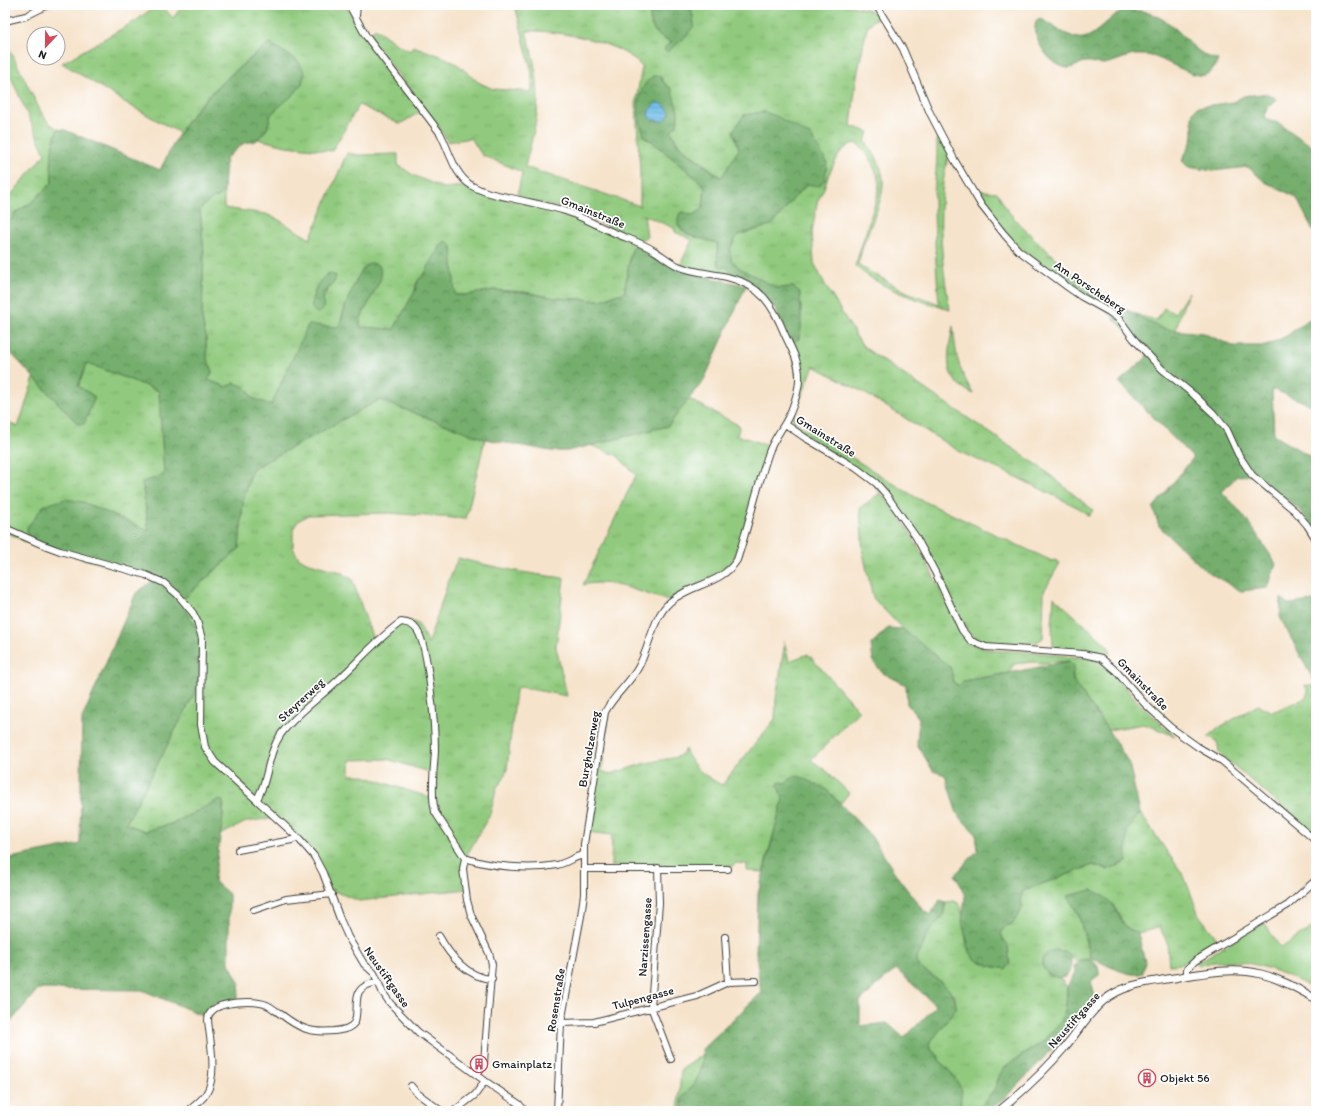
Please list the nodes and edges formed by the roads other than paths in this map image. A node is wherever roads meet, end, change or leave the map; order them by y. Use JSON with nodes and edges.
{"nodes":[{"id":1,"x":48,"y":5,"type":"edge"},
{"id":2,"x":349,"y":5,"type":"edge"},
{"id":3,"x":357,"y":5,"type":"edge"},
{"id":4,"x":876,"y":5,"type":"edge"},
{"id":5,"x":356,"y":16,"type":"junction"},
{"id":6,"x":5,"y":22,"type":"edge"},
{"id":7,"x":785,"y":424,"type":"junction"},
{"id":8,"x":5,"y":528,"type":"edge"},
{"id":9,"x":1316,"y":539,"type":"edge"},
{"id":10,"x":257,"y":800,"type":"junction"},
{"id":11,"x":296,"y":836,"type":"junction"},
{"id":12,"x":1316,"y":841,"type":"edge"},
{"id":13,"x":238,"y":850,"type":"dead end"},
{"id":14,"x":583,"y":855,"type":"junction"},
{"id":15,"x":465,"y":858,"type":"junction"},
{"id":16,"x":658,"y":868,"type":"junction"},
{"id":17,"x":584,"y":869,"type":"junction"},
{"id":18,"x":728,"y":869,"type":"dead end"},
{"id":19,"x":1316,"y":880,"type":"edge"},
{"id":20,"x":332,"y":894,"type":"junction"},
{"id":21,"x":584,"y":894,"type":"joint"},
{"id":22,"x":254,"y":910,"type":"dead end"},
{"id":23,"x":439,"y":936,"type":"dead end"},
{"id":24,"x":725,"y":937,"type":"dead end"},
{"id":25,"x":1187,"y":975,"type":"junction"},
{"id":26,"x":492,"y":979,"type":"junction"},
{"id":27,"x":756,"y":981,"type":"dead end"},
{"id":28,"x":377,"y":982,"type":"junction"},
{"id":29,"x":728,"y":982,"type":"junction"},
{"id":30,"x":1316,"y":999,"type":"edge"},
{"id":31,"x":651,"y":1007,"type":"junction"},
{"id":32,"x":561,"y":1023,"type":"junction"},
{"id":33,"x":671,"y":1059,"type":"dead end"},
{"id":34,"x":477,"y":1075,"type":"junction"},
{"id":35,"x":485,"y":1081,"type":"junction"},
{"id":36,"x":411,"y":1086,"type":"dead end"},
{"id":37,"x":188,"y":1111,"type":"edge"},
{"id":38,"x":440,"y":1111,"type":"edge"},
{"id":39,"x":454,"y":1111,"type":"edge"},
{"id":40,"x":525,"y":1111,"type":"edge"},
{"id":41,"x":557,"y":1111,"type":"edge"},
{"id":42,"x":999,"y":1111,"type":"edge"}],
"edges":[{"from":1,"to":6,"type":"street"},
{"from":2,"to":5,"type":"street","name":"Gmainstraße"},
{"from":3,"to":5,"type":"street"},
{"from":4,"to":9,"type":"street","name":"Am Porscheberg"},
{"from":5,"to":7,"type":"street","name":"Gmainstraße"},
{"from":7,"to":12,"type":"street","name":"Gmainstraße"},
{"from":7,"to":14,"type":"street","name":"Burgholzerweg"},
{"from":8,"to":10,"type":"street"},
{"from":10,"to":11,"type":"street","name":"Neustiftgasse"},
{"from":10,"to":15,"type":"street","name":"Steyrerweg"},
{"from":11,"to":13,"type":"street"},
{"from":11,"to":20,"type":"street","name":"Neustiftgasse"},
{"from":14,"to":15,"type":"street"},
{"from":14,"to":17,"type":"street","name":"Burgholzerweg"},
{"from":15,"to":26,"type":"street"},
{"from":16,"to":17,"type":"street"},
{"from":16,"to":18,"type":"street"},
{"from":16,"to":31,"type":"street","name":"Narzissengasse"},
{"from":17,"to":21,"type":"street","name":"Burgholzerweg"},
{"from":19,"to":25,"type":"street"},
{"from":20,"to":22,"type":"street"},
{"from":20,"to":28,"type":"street","name":"Neustiftgasse"},
{"from":21,"to":32,"type":"street","name":"Rosenstraße"},
{"from":23,"to":26,"type":"street"},
{"from":24,"to":29,"type":"street"},
{"from":25,"to":30,"type":"street","name":"Neustiftgasse"},
{"from":25,"to":42,"type":"street","name":"Neustiftgasse"},
{"from":26,"to":34,"type":"street"},
{"from":27,"to":29,"type":"street","name":"Tulpengasse"},
{"from":28,"to":34,"type":"street","name":"Neustiftgasse"},
{"from":28,"to":37,"type":"street"},
{"from":29,"to":31,"type":"street","name":"Tulpengasse"},
{"from":31,"to":32,"type":"street","name":"Tulpengasse"},
{"from":31,"to":33,"type":"street"},
{"from":32,"to":41,"type":"street","name":"Rosenstraße"},
{"from":34,"to":35,"type":"street","name":"Neustiftgasse"},
{"from":35,"to":39,"type":"street"},
{"from":35,"to":40,"type":"street","name":"Neustiftgasse"},
{"from":36,"to":38,"type":"street"}]}
